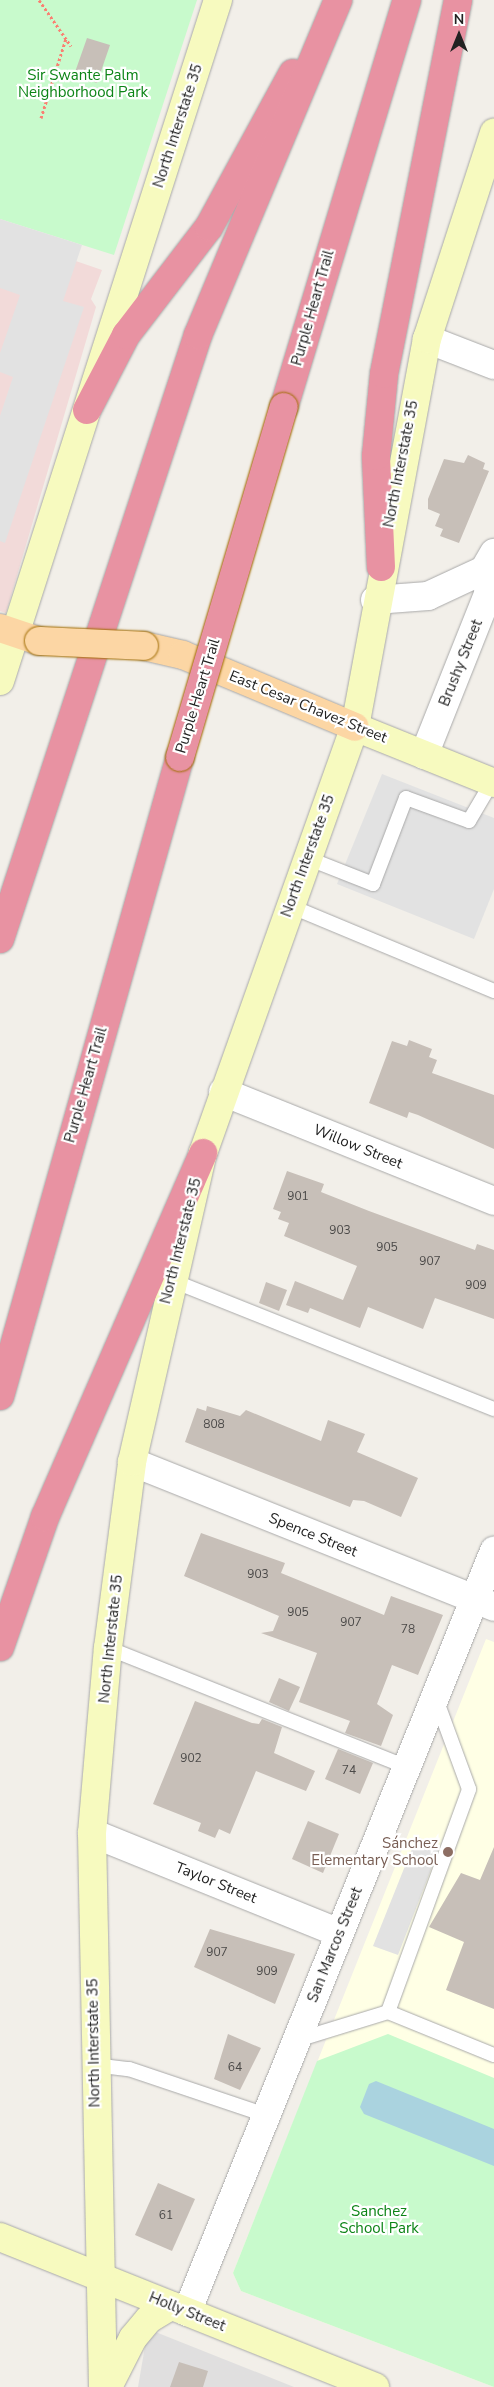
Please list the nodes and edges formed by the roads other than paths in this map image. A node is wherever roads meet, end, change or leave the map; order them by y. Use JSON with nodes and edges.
{"nodes":[{"id":1,"x":218,"y":0,"type":"edge"},
{"id":2,"x":407,"y":0,"type":"edge"},
{"id":3,"x":458,"y":0,"type":"edge"},
{"id":4,"x":338,"y":1,"type":"edge"},
{"id":5,"x":494,"y":133,"type":"edge"},
{"id":6,"x":427,"y":339,"type":"junction"},
{"id":7,"x":494,"y":365,"type":"edge"},
{"id":8,"x":87,"y":410,"type":"junction"},
{"id":9,"x":491,"y":564,"type":"edge"},
{"id":10,"x":382,"y":567,"type":"junction"},
{"id":11,"x":375,"y":600,"type":"junction"},
{"id":12,"x":18,"y":634,"type":"edge"},
{"id":13,"x":0,"y":681,"type":"edge"},
{"id":14,"x":355,"y":727,"type":"junction"},
{"id":15,"x":424,"y":755,"type":"junction"},
{"id":16,"x":493,"y":782,"type":"edge"},
{"id":17,"x":307,"y":858,"type":"junction"},
{"id":18,"x":290,"y":906,"type":"junction"},
{"id":19,"x":0,"y":939,"type":"edge"},
{"id":20,"x":494,"y":991,"type":"edge"},
{"id":21,"x":223,"y":1092,"type":"junction"},
{"id":22,"x":203,"y":1154,"type":"junction"},
{"id":23,"x":494,"y":1201,"type":"edge"},
{"id":24,"x":171,"y":1280,"type":"junction"},
{"id":25,"x":0,"y":1396,"type":"edge"},
{"id":26,"x":494,"y":1409,"type":"edge"},
{"id":27,"x":132,"y":1462,"type":"junction"},
{"id":28,"x":494,"y":1551,"type":"edge"},
{"id":29,"x":484,"y":1603,"type":"edge"},
{"id":30,"x":0,"y":1647,"type":"edge"},
{"id":31,"x":108,"y":1648,"type":"junction"},
{"id":32,"x":435,"y":1697,"type":"junction"},
{"id":33,"x":407,"y":1767,"type":"junction"},
{"id":34,"x":92,"y":1833,"type":"junction"},
{"id":35,"x":340,"y":1932,"type":"junction"},
{"id":36,"x":388,"y":2012,"type":"junction"},
{"id":37,"x":297,"y":2040,"type":"junction"},
{"id":38,"x":494,"y":2055,"type":"edge"},
{"id":39,"x":94,"y":2066,"type":"junction"},
{"id":40,"x":266,"y":2115,"type":"junction"},
{"id":41,"x":0,"y":2237,"type":"edge"},
{"id":42,"x":97,"y":2276,"type":"junction"},
{"id":43,"x":179,"y":2309,"type":"junction"},
{"id":44,"x":103,"y":2387,"type":"edge"},
{"id":45,"x":108,"y":2387,"type":"edge"},
{"id":46,"x":375,"y":2387,"type":"edge"}],
"edges":[{"from":1,"to":8,"type":"main road","name":"North Interstate 35"},
{"from":2,"to":25,"type":"highway","name":"Purple Heart Trail","bridge":true},
{"from":3,"to":10,"type":"highway"},
{"from":4,"to":8,"type":"highway"},
{"from":4,"to":19,"type":"highway"},
{"from":5,"to":6,"type":"main road","name":"North Interstate 35"},
{"from":6,"to":7,"type":"street"},
{"from":6,"to":10,"type":"main road","name":"North Interstate 35"},
{"from":8,"to":12,"type":"main road","name":"North Interstate 35"},
{"from":9,"to":11,"type":"street","name":"Brushy Street"},
{"from":9,"to":15,"type":"street","name":"Brushy Street"},
{"from":10,"to":11,"type":"main road","name":"North Interstate 35"},
{"from":11,"to":14,"type":"main road","name":"North Interstate 35"},
{"from":12,"to":13,"type":"main road","name":"North Interstate 35"},
{"from":12,"to":14,"type":"main road","name":"East Cesar Chavez Street","bridge":true},
{"from":14,"to":15,"type":"main road","name":"East Cesar Chavez Street"},
{"from":14,"to":17,"type":"main road","name":"North Interstate 35"},
{"from":15,"to":16,"type":"main road","name":"East Cesar Chavez Street"},
{"from":16,"to":17,"type":"lane"},
{"from":17,"to":18,"type":"main road","name":"North Interstate 35"},
{"from":18,"to":20,"type":"lane"},
{"from":18,"to":21,"type":"main road","name":"North Interstate 35"},
{"from":21,"to":22,"type":"main road","name":"North Interstate 35"},
{"from":21,"to":23,"type":"street","name":"Willow Street"},
{"from":22,"to":24,"type":"main road","name":"North Interstate 35"},
{"from":22,"to":30,"type":"highway"},
{"from":24,"to":26,"type":"lane"},
{"from":24,"to":27,"type":"main road","name":"North Interstate 35"},
{"from":27,"to":29,"type":"street","name":"Spence Street"},
{"from":27,"to":31,"type":"main road","name":"North Interstate 35"},
{"from":28,"to":29,"type":"street","name":"San Marcos Street"},
{"from":29,"to":32,"type":"street","name":"San Marcos Street"},
{"from":31,"to":33,"type":"lane"},
{"from":31,"to":34,"type":"main road","name":"North Interstate 35"},
{"from":32,"to":33,"type":"street","name":"San Marcos Street"},
{"from":32,"to":36,"type":"lane"},
{"from":33,"to":35,"type":"street","name":"San Marcos Street"},
{"from":34,"to":35,"type":"street","name":"Taylor Street"},
{"from":34,"to":39,"type":"main road","name":"North Interstate 35"},
{"from":35,"to":37,"type":"street","name":"San Marcos Street"},
{"from":36,"to":37,"type":"lane"},
{"from":36,"to":38,"type":"lane"},
{"from":37,"to":40,"type":"street","name":"San Marcos Street"},
{"from":39,"to":40,"type":"lane"},
{"from":39,"to":42,"type":"main road","name":"North Interstate 35"},
{"from":40,"to":43,"type":"street","name":"San Marcos Street"},
{"from":41,"to":42,"type":"main road","name":"Holly Street"},
{"from":42,"to":43,"type":"main road","name":"Holly Street"},
{"from":42,"to":44,"type":"main road","name":"North Interstate 35"},
{"from":43,"to":45,"type":"main road"},
{"from":43,"to":46,"type":"main road","name":"Holly Street"}]}
